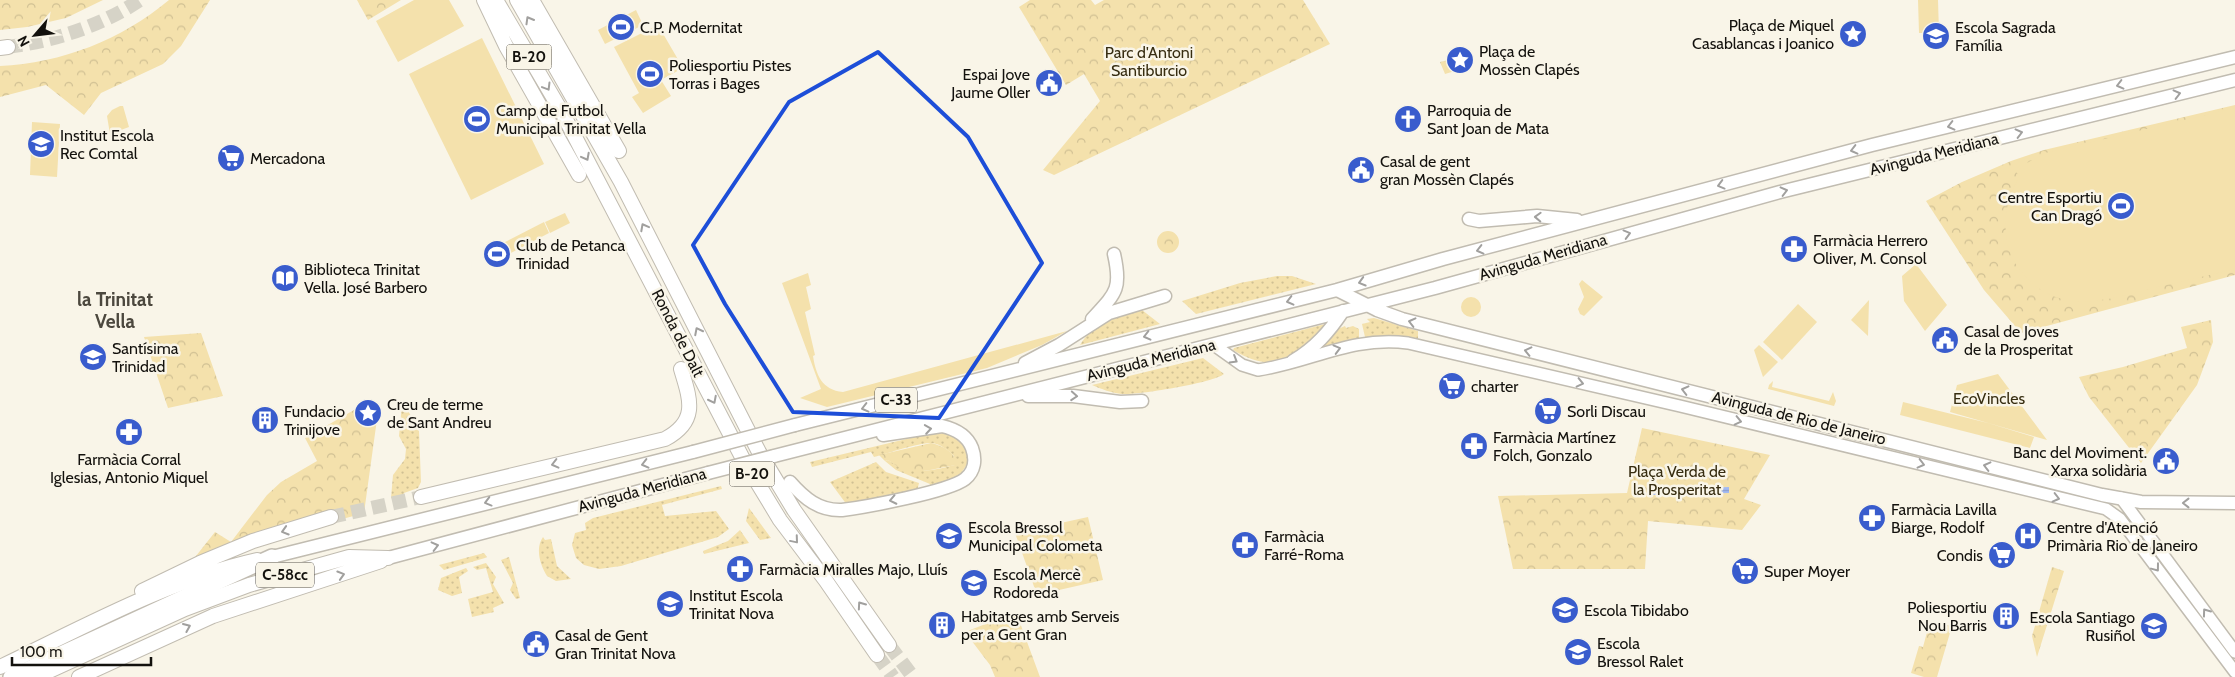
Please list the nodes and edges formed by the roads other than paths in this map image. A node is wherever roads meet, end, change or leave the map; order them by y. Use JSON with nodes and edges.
{"nodes":[{"id":1,"x":484,"y":0,"type":"edge"},
{"id":2,"x":496,"y":0,"type":"edge"},
{"id":3,"x":517,"y":0,"type":"edge"},
{"id":4,"x":532,"y":0,"type":"edge"},
{"id":5,"x":2235,"y":57,"type":"edge"},
{"id":6,"x":2235,"y":80,"type":"edge"},
{"id":7,"x":619,"y":151,"type":"dead end"},
{"id":8,"x":579,"y":175,"type":"dead end"},
{"id":9,"x":1469,"y":219,"type":"dead end"},
{"id":10,"x":1587,"y":221,"type":"junction"},
{"id":11,"x":1114,"y":254,"type":"dead end"},
{"id":12,"x":1337,"y":290,"type":"junction"},
{"id":13,"x":1165,"y":296,"type":"dead end"},
{"id":14,"x":1367,"y":305,"type":"junction"},
{"id":15,"x":1343,"y":311,"type":"junction"},
{"id":16,"x":1076,"y":335,"type":"junction"},
{"id":17,"x":1214,"y":345,"type":"junction"},
{"id":18,"x":1293,"y":361,"type":"junction"},
{"id":19,"x":681,"y":369,"type":"dead end"},
{"id":20,"x":997,"y":376,"type":"junction"},
{"id":21,"x":1008,"y":396,"type":"junction"},
{"id":22,"x":1142,"y":401,"type":"dead end"},
{"id":23,"x":828,"y":442,"type":"junction"},
{"id":24,"x":790,"y":482,"type":"dead end"},
{"id":25,"x":421,"y":497,"type":"tunnel mouth"},
{"id":26,"x":2121,"y":498,"type":"junction"},
{"id":27,"x":2235,"y":503,"type":"edge"},
{"id":28,"x":332,"y":517,"type":"tunnel mouth"},
{"id":29,"x":272,"y":557,"type":"junction"},
{"id":30,"x":388,"y":558,"type":"junction"},
{"id":31,"x":66,"y":635,"type":"junction"},
{"id":32,"x":889,"y":645,"type":"tunnel mouth"},
{"id":33,"x":2235,"y":652,"type":"edge"},
{"id":34,"x":877,"y":654,"type":"tunnel mouth"},
{"id":35,"x":0,"y":667,"type":"edge"},
{"id":36,"x":2235,"y":672,"type":"edge"},
{"id":37,"x":12,"y":677,"type":"edge"},
{"id":38,"x":36,"y":677,"type":"edge"},
{"id":39,"x":79,"y":677,"type":"edge"}],
"edges":[{"from":1,"to":8,"type":"highway"},
{"from":2,"to":34,"type":"highway","name":"Ronda de Dalt","number":"B-20","one_way":true},
{"from":32,"to":3,"type":"highway","name":"Ronda de Dalt","number":"B-20","one_way":true},
{"from":4,"to":7,"type":"highway"},
{"from":5,"to":10,"type":"main road","name":"Avinguda Meridiana","one_way":true},
{"from":14,"to":6,"type":"main road","name":"Avinguda Meridiana","one_way":true},
{"from":10,"to":9,"type":"main road","one_way":true},
{"from":10,"to":12,"type":"main road","name":"Avinguda Meridiana","one_way":true},
{"from":11,"to":16,"type":"main road"},
{"from":12,"to":14,"type":"main road","name":"Avinguda de Rio de Janeiro"},
{"from":12,"to":20,"type":"main road","name":"Avinguda Meridiana","number":"C-33","one_way":true},
{"from":13,"to":16,"type":"main road"},
{"from":14,"to":15,"type":"main road","name":"Avinguda Meridiana"},
{"from":26,"to":14,"type":"main road","name":"Avinguda de Rio de Janeiro","one_way":true},
{"from":15,"to":17,"type":"main road","name":"Avinguda Meridiana"},
{"from":15,"to":18,"type":"main road"},
{"from":16,"to":20,"type":"main road"},
{"from":17,"to":18,"type":"main road","name":"Avinguda de Rio de Janeiro","one_way":true},
{"from":17,"to":21,"type":"main road","name":"Avinguda Meridiana"},
{"from":18,"to":36,"type":"main road","name":"Avinguda de Rio de Janeiro","one_way":true},
{"from":19,"to":25,"type":"highway","one_way":true},
{"from":20,"to":29,"type":"main road","name":"Avinguda Meridiana","number":"C-33","one_way":true,"bridge":true},
{"from":21,"to":22,"type":"main road","one_way":true},
{"from":21,"to":23,"type":"main road","name":"Avinguda Meridiana"},
{"from":23,"to":24,"type":"main road","one_way":true},
{"from":30,"to":23,"type":"main road","name":"Avinguda Meridiana","one_way":true,"bridge":true},
{"from":27,"to":26,"type":"main road","name":"Avinguda de Rio de Janeiro","one_way":true},
{"from":33,"to":26,"type":"main road","one_way":true},
{"from":28,"to":31,"type":"highway","one_way":true},
{"from":29,"to":31,"type":"highway"},
{"from":29,"to":37,"type":"highway"},
{"from":30,"to":38,"type":"highway","number":"C-58cc"},
{"from":39,"to":30,"type":"highway","name":"Avinguda Meridiana","one_way":true},
{"from":31,"to":35,"type":"highway"}]}
